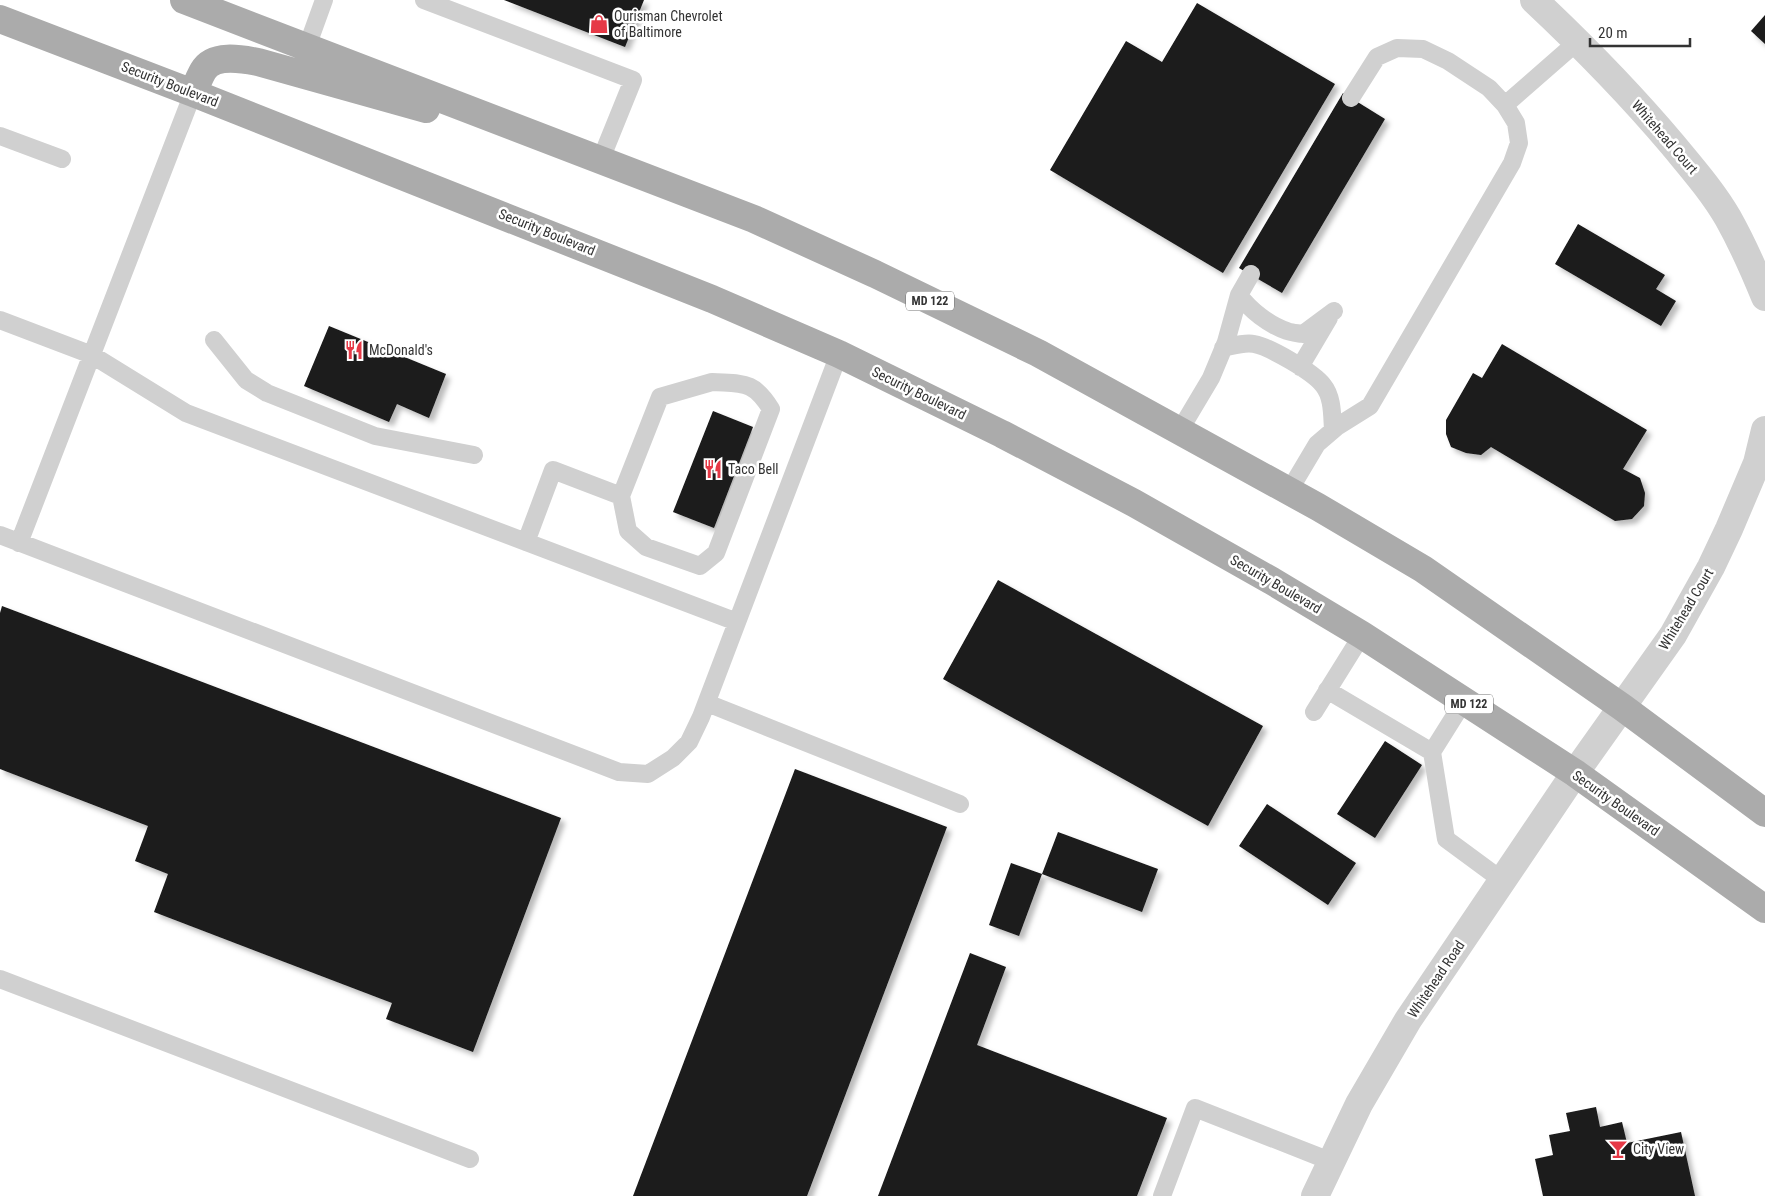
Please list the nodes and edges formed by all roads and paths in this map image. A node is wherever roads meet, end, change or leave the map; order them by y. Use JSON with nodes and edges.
{"nodes":[{"id":1,"x":184,"y":0,"type":"edge"},
{"id":2,"x":324,"y":0,"type":"edge"},
{"id":3,"x":424,"y":0,"type":"edge"},
{"id":4,"x":1534,"y":0,"type":"edge"},
{"id":5,"x":0,"y":19,"type":"edge"},
{"id":6,"x":1577,"y":42,"type":"junction"},
{"id":7,"x":307,"y":47,"type":"junction"},
{"id":8,"x":193,"y":93,"type":"junction"},
{"id":9,"x":1351,"y":98,"type":"dead end"},
{"id":10,"x":1505,"y":105,"type":"junction"},
{"id":11,"x":0,"y":136,"type":"edge"},
{"id":12,"x":601,"y":159,"type":"junction"},
{"id":13,"x":62,"y":160,"type":"dead end"},
{"id":14,"x":1251,"y":274,"type":"dead end"},
{"id":15,"x":1239,"y":295,"type":"junction"},
{"id":16,"x":1765,"y":297,"type":"edge"},
{"id":17,"x":0,"y":320,"type":"edge"},
{"id":18,"x":214,"y":340,"type":"dead end"},
{"id":19,"x":1223,"y":348,"type":"junction"},
{"id":20,"x":839,"y":354,"type":"junction"},
{"id":21,"x":92,"y":355,"type":"junction"},
{"id":22,"x":1300,"y":367,"type":"junction"},
{"id":23,"x":1180,"y":430,"type":"junction"},
{"id":24,"x":1333,"y":430,"type":"junction"},
{"id":25,"x":1765,"y":430,"type":"edge"},
{"id":26,"x":474,"y":455,"type":"dead end"},
{"id":27,"x":1289,"y":491,"type":"junction"},
{"id":28,"x":621,"y":496,"type":"junction"},
{"id":29,"x":0,"y":535,"type":"edge"},
{"id":30,"x":526,"y":542,"type":"junction"},
{"id":31,"x":19,"y":543,"type":"junction"},
{"id":32,"x":737,"y":622,"type":"junction"},
{"id":33,"x":1362,"y":635,"type":"junction"},
{"id":34,"x":1327,"y":690,"type":"junction"},
{"id":35,"x":1464,"y":701,"type":"junction"},
{"id":36,"x":707,"y":703,"type":"junction"},
{"id":37,"x":1622,"y":707,"type":"junction"},
{"id":38,"x":1314,"y":712,"type":"dead end"},
{"id":39,"x":1432,"y":752,"type":"junction"},
{"id":40,"x":1576,"y":774,"type":"junction"},
{"id":41,"x":960,"y":804,"type":"dead end"},
{"id":42,"x":1765,"y":813,"type":"edge"},
{"id":43,"x":1503,"y":880,"type":"junction"},
{"id":44,"x":1765,"y":909,"type":"edge"},
{"id":45,"x":0,"y":979,"type":"edge"},
{"id":46,"x":470,"y":1159,"type":"dead end"},
{"id":47,"x":1330,"y":1161,"type":"junction"},
{"id":48,"x":1162,"y":1196,"type":"edge"},
{"id":49,"x":1314,"y":1196,"type":"edge"}],
"edges":[{"from":1,"to":7,"type":"main road","number":"MD 122"},
{"from":2,"to":7,"type":"lane"},
{"from":3,"to":12,"type":"lane"},
{"from":4,"to":6,"type":"street","name":"Whitehead Court"},
{"from":5,"to":8,"type":"main road","name":"Security Boulevard","number":"MD 122"},
{"from":6,"to":10,"type":"lane"},
{"from":6,"to":16,"type":"street","name":"Whitehead Court"},
{"from":7,"to":12,"type":"main road","number":"MD 122"},
{"from":8,"to":12,"type":"main road"},
{"from":8,"to":20,"type":"main road","name":"Security Boulevard","number":"MD 122"},
{"from":8,"to":21,"type":"lane"},
{"from":9,"to":10,"type":"lane"},
{"from":10,"to":24,"type":"lane"},
{"from":11,"to":13,"type":"lane"},
{"from":12,"to":23,"type":"main road","number":"MD 122"},
{"from":14,"to":15,"type":"lane"},
{"from":15,"to":19,"type":"lane"},
{"from":15,"to":22,"type":"lane"},
{"from":17,"to":21,"type":"lane"},
{"from":18,"to":26,"type":"lane"},
{"from":19,"to":22,"type":"lane"},
{"from":19,"to":23,"type":"lane"},
{"from":20,"to":32,"type":"lane"},
{"from":20,"to":33,"type":"main road","name":"Security Boulevard","number":"MD 122"},
{"from":21,"to":30,"type":"lane"},
{"from":21,"to":31,"type":"lane"},
{"from":22,"to":24,"type":"lane"},
{"from":23,"to":27,"type":"main road","number":"MD 122"},
{"from":24,"to":27,"type":"lane"},
{"from":25,"to":37,"type":"street","name":"Whitehead Court"},
{"from":27,"to":37,"type":"main road","number":"MD 122"},
{"from":28,"to":28,"type":"lane"},
{"from":28,"to":30,"type":"lane"},
{"from":29,"to":31,"type":"lane"},
{"from":30,"to":32,"type":"lane"},
{"from":31,"to":36,"type":"lane"},
{"from":32,"to":36,"type":"lane"},
{"from":33,"to":34,"type":"lane"},
{"from":33,"to":35,"type":"main road","name":"Security Boulevard","number":"MD 122"},
{"from":34,"to":38,"type":"lane"},
{"from":34,"to":39,"type":"lane"},
{"from":35,"to":39,"type":"lane"},
{"from":35,"to":40,"type":"main road","name":"Security Boulevard","number":"MD 122"},
{"from":36,"to":41,"type":"lane"},
{"from":37,"to":40,"type":"street","name":"Whitehead Court"},
{"from":37,"to":42,"type":"main road","number":"MD 122"},
{"from":39,"to":43,"type":"lane"},
{"from":40,"to":43,"type":"street","name":"Whitehead Road"},
{"from":40,"to":44,"type":"main road","name":"Security Boulevard","number":"MD 122"},
{"from":43,"to":47,"type":"street","name":"Whitehead Road"},
{"from":45,"to":46,"type":"lane"},
{"from":47,"to":48,"type":"lane"},
{"from":47,"to":49,"type":"street","name":"Whitehead Road"}]}
